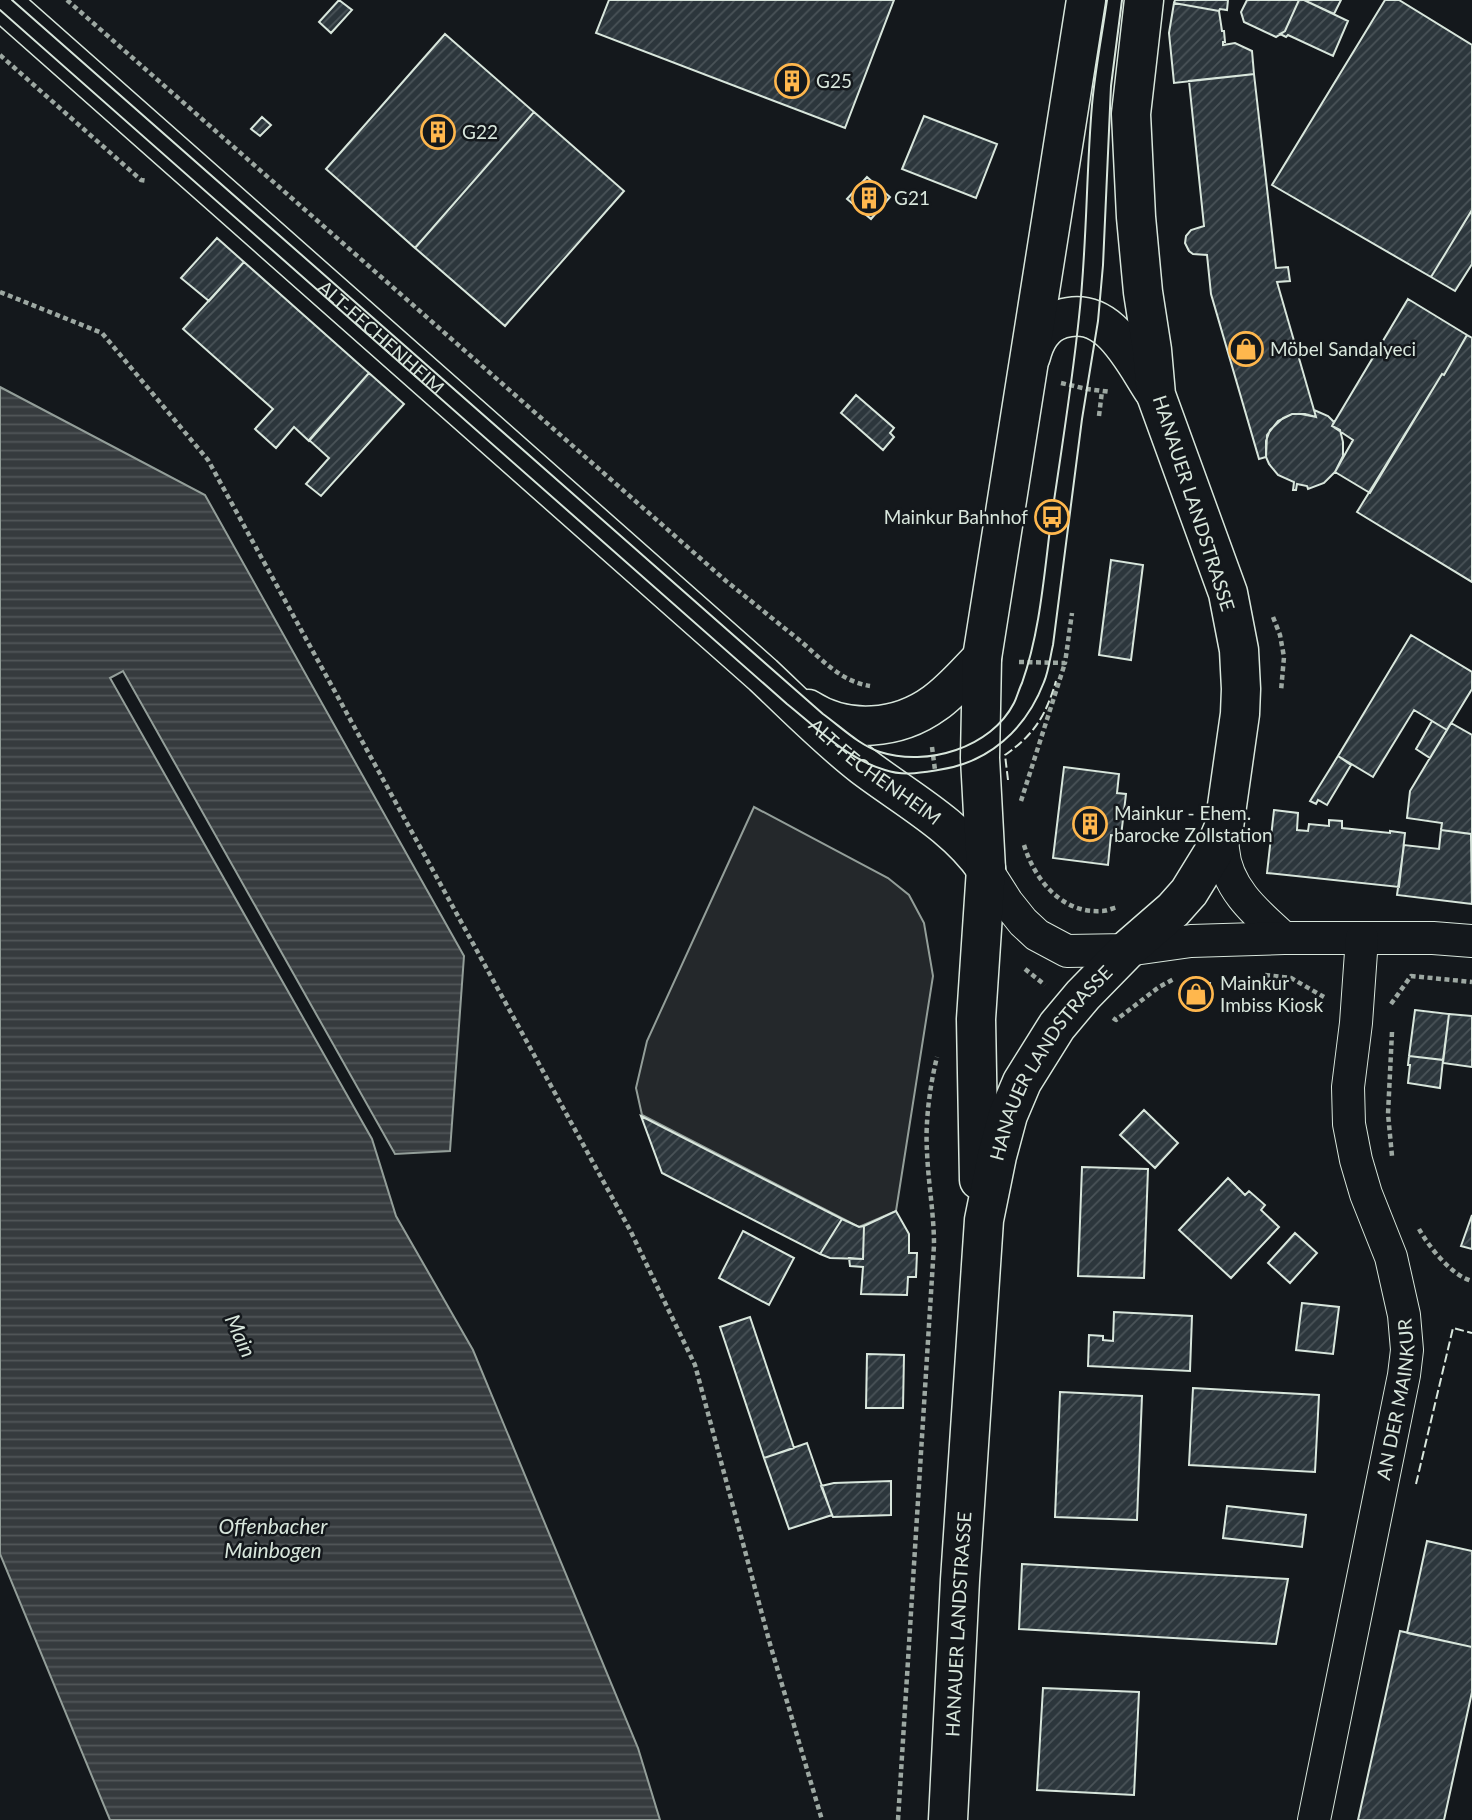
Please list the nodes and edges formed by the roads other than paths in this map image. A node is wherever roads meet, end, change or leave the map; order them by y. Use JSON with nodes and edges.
{"nodes":[{"id":1,"x":0,"y":0,"type":"edge"},
{"id":2,"x":1086,"y":0,"type":"edge"},
{"id":3,"x":1144,"y":0,"type":"edge"},
{"id":4,"x":1027,"y":375,"type":"junction"},
{"id":5,"x":1156,"y":395,"type":"junction"},
{"id":6,"x":998,"y":660,"type":"junction"},
{"id":7,"x":763,"y":675,"type":"junction"},
{"id":8,"x":1224,"y":827,"type":"junction"},
{"id":9,"x":986,"y":869,"type":"junction"},
{"id":10,"x":1362,"y":937,"type":"junction"},
{"id":11,"x":1284,"y":938,"type":"junction"},
{"id":12,"x":1472,"y":941,"type":"edge"},
{"id":13,"x":1127,"y":950,"type":"junction"},
{"id":14,"x":984,"y":1220,"type":"junction"},
{"id":15,"x":948,"y":1820,"type":"edge"},
{"id":16,"x":1314,"y":1820,"type":"edge"}],
"edges":[{"from":1,"to":7,"type":"main road","name":"ALT-FECHENHEIM"},
{"from":2,"to":4,"type":"main road","name":"HANAUER LANDSTRASSE"},
{"from":3,"to":5,"type":"main road","name":"HANAUER LANDSTRASSE"},
{"from":4,"to":5,"type":"main road"},
{"from":4,"to":6,"type":"main road","name":"HANAUER LANDSTRASSE"},
{"from":5,"to":8,"type":"main road","name":"HANAUER LANDSTRASSE"},
{"from":6,"to":7,"type":"main road","name":"ALT-FECHENHEIM"},
{"from":6,"to":9,"type":"main road","name":"HANAUER LANDSTRASSE"},
{"from":7,"to":9,"type":"main road","name":"ALT-FECHENHEIM"},
{"from":8,"to":11,"type":"street"},
{"from":8,"to":13,"type":"main road","name":"HANAUER LANDSTRASSE"},
{"from":9,"to":13,"type":"street"},
{"from":9,"to":14,"type":"main road","name":"HANAUER LANDSTRASSE"},
{"from":10,"to":11,"type":"street"},
{"from":10,"to":12,"type":"street"},
{"from":10,"to":16,"type":"street","name":"AN DER MAINKUR"},
{"from":11,"to":13,"type":"street"},
{"from":13,"to":14,"type":"main road","name":"HANAUER LANDSTRASSE"},
{"from":14,"to":15,"type":"main road","name":"HANAUER LANDSTRASSE"}]}
